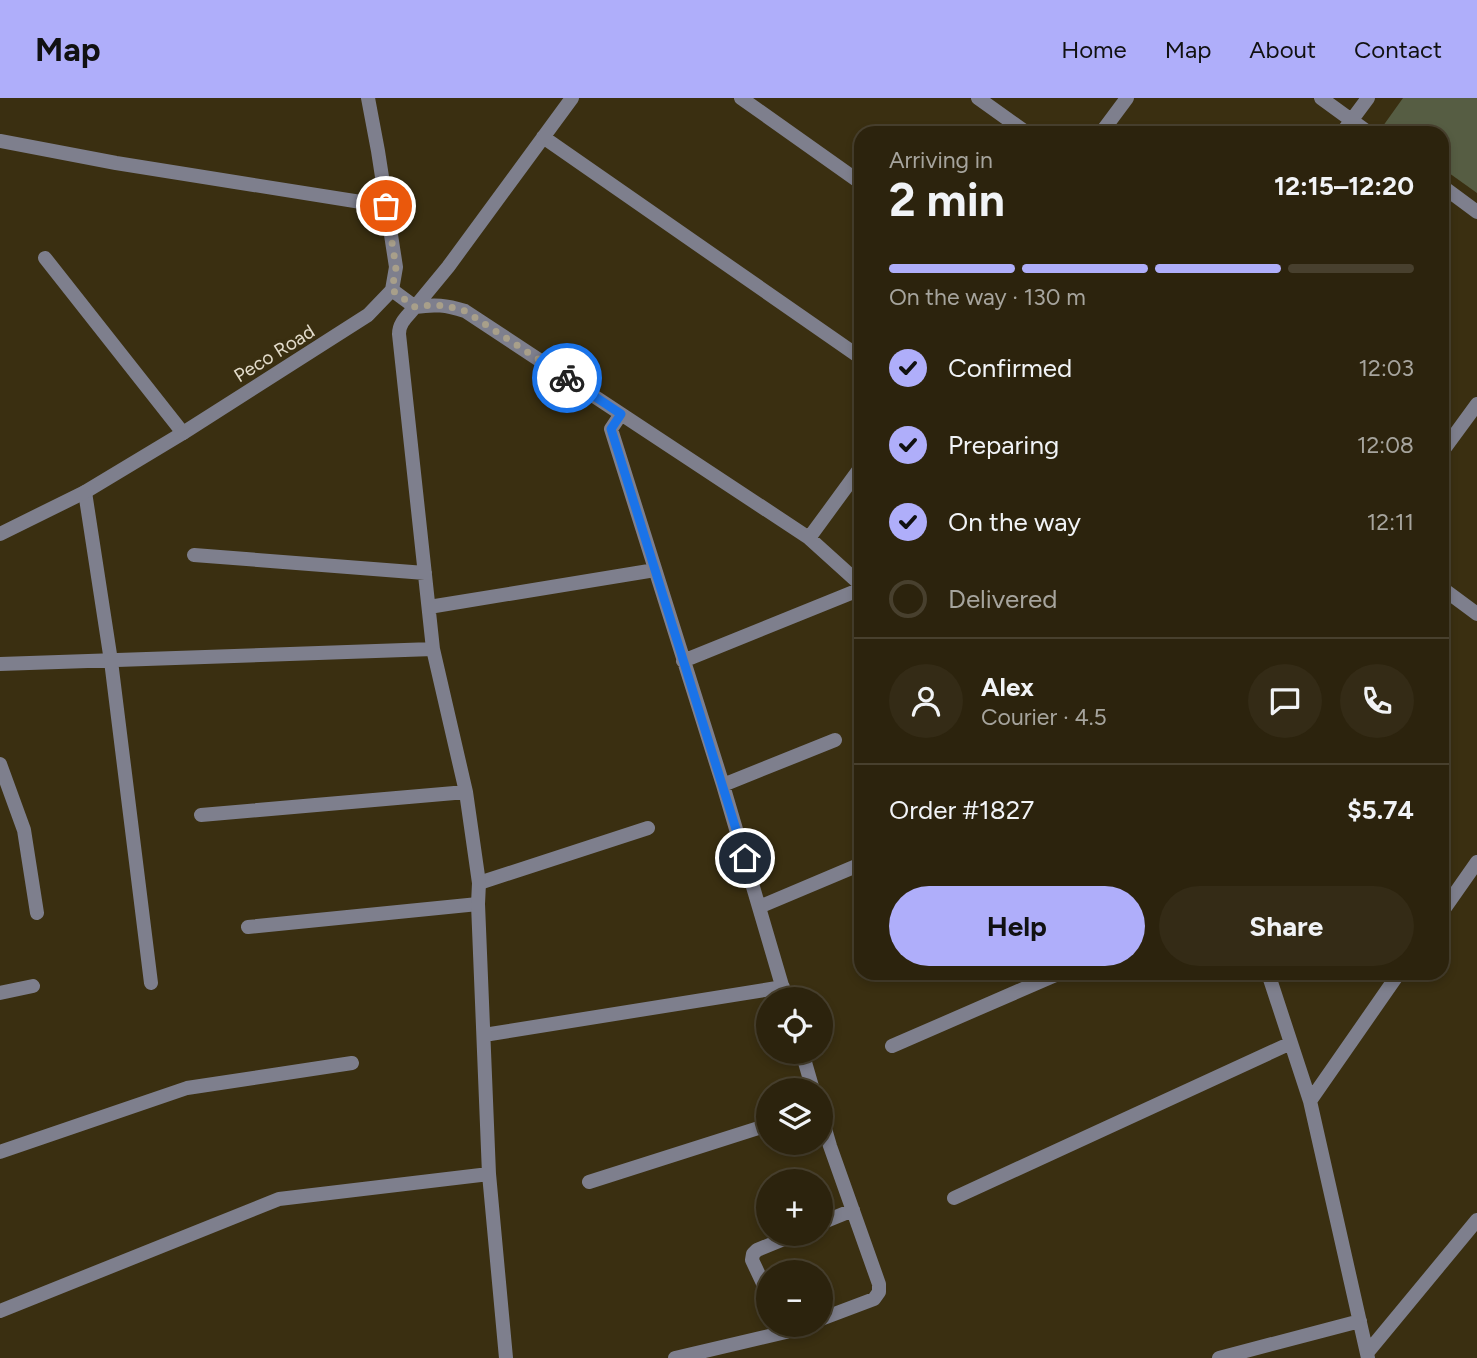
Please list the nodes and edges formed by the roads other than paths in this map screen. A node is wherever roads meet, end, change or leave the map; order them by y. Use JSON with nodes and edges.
{"nodes":[{"id":1,"x":368,"y":98,"type":"edge"},
{"id":2,"x":572,"y":98,"type":"edge"},
{"id":3,"x":741,"y":98,"type":"edge"},
{"id":4,"x":978,"y":98,"type":"edge"},
{"id":5,"x":1127,"y":98,"type":"edge"},
{"id":6,"x":1321,"y":98,"type":"edge"},
{"id":7,"x":1367,"y":98,"type":"edge"},
{"id":8,"x":1352,"y":120,"type":"junction"},
{"id":9,"x":1017,"y":126,"type":"edge"},
{"id":10,"x":1106,"y":126,"type":"edge"},
{"id":11,"x":1347,"y":126,"type":"edge"},
{"id":12,"x":1360,"y":126,"type":"edge"},
{"id":13,"x":543,"y":138,"type":"junction"},
{"id":14,"x":0,"y":141,"type":"edge"},
{"id":15,"x":854,"y":178,"type":"edge"},
{"id":16,"x":1449,"y":191,"type":"edge"},
{"id":17,"x":386,"y":206,"type":"junction"},
{"id":18,"x":1477,"y":212,"type":"edge"},
{"id":19,"x":46,"y":258,"type":"dead end"},
{"id":20,"x":392,"y":290,"type":"junction"},
{"id":21,"x":415,"y":307,"type":"junction"},
{"id":22,"x":854,"y":353,"type":"edge"},
{"id":23,"x":1477,"y":404,"type":"edge"},
{"id":24,"x":621,"y":414,"type":"junction"},
{"id":25,"x":183,"y":433,"type":"junction"},
{"id":26,"x":1449,"y":442,"type":"edge"},
{"id":27,"x":854,"y":477,"type":"edge"},
{"id":28,"x":85,"y":492,"type":"junction"},
{"id":29,"x":0,"y":534,"type":"edge"},
{"id":30,"x":809,"y":538,"type":"junction"},
{"id":31,"x":194,"y":555,"type":"dead end"},
{"id":32,"x":655,"y":570,"type":"junction"},
{"id":33,"x":425,"y":573,"type":"junction"},
{"id":34,"x":854,"y":580,"type":"edge"},
{"id":35,"x":854,"y":590,"type":"edge"},
{"id":36,"x":1449,"y":593,"type":"edge"},
{"id":37,"x":429,"y":607,"type":"junction"},
{"id":38,"x":1477,"y":614,"type":"edge"},
{"id":39,"x":433,"y":649,"type":"junction"},
{"id":40,"x":111,"y":661,"type":"junction"},
{"id":41,"x":683,"y":661,"type":"junction"},
{"id":42,"x":0,"y":664,"type":"edge"},
{"id":43,"x":835,"y":740,"type":"dead end"},
{"id":44,"x":0,"y":764,"type":"edge"},
{"id":45,"x":723,"y":785,"type":"junction"},
{"id":46,"x":466,"y":792,"type":"junction"},
{"id":47,"x":201,"y":815,"type":"dead end"},
{"id":48,"x":648,"y":828,"type":"dead end"},
{"id":49,"x":1477,"y":862,"type":"edge"},
{"id":50,"x":854,"y":867,"type":"edge"},
{"id":51,"x":479,"y":883,"type":"junction"},
{"id":52,"x":1449,"y":902,"type":"edge"},
{"id":53,"x":478,"y":904,"type":"junction"},
{"id":54,"x":759,"y":907,"type":"junction"},
{"id":55,"x":37,"y":913,"type":"dead end"},
{"id":56,"x":248,"y":927,"type":"dead end"},
{"id":57,"x":1044,"y":980,"type":"edge"},
{"id":58,"x":1270,"y":980,"type":"edge"},
{"id":59,"x":1394,"y":980,"type":"edge"},
{"id":60,"x":151,"y":983,"type":"dead end"},
{"id":61,"x":33,"y":986,"type":"dead end"},
{"id":62,"x":782,"y":987,"type":"edge"},
{"id":63,"x":0,"y":993,"type":"edge"},
{"id":64,"x":756,"y":997,"type":"edge"},
{"id":65,"x":484,"y":1035,"type":"junction"},
{"id":66,"x":1291,"y":1043,"type":"junction"},
{"id":67,"x":892,"y":1046,"type":"dead end"},
{"id":68,"x":352,"y":1063,"type":"dead end"},
{"id":69,"x":1310,"y":1101,"type":"junction"},
{"id":70,"x":756,"y":1129,"type":"edge"},
{"id":71,"x":0,"y":1152,"type":"edge"},
{"id":72,"x":833,"y":1154,"type":"edge"},
{"id":73,"x":489,"y":1174,"type":"junction"},
{"id":74,"x":589,"y":1182,"type":"dead end"},
{"id":75,"x":954,"y":1198,"type":"dead end"},
{"id":76,"x":853,"y":1210,"type":"junction"},
{"id":77,"x":833,"y":1218,"type":"edge"},
{"id":78,"x":1477,"y":1220,"type":"edge"},
{"id":79,"x":767,"y":1246,"type":"edge"},
{"id":80,"x":756,"y":1268,"type":"edge"},
{"id":81,"x":0,"y":1311,"type":"edge"},
{"id":82,"x":833,"y":1314,"type":"edge"},
{"id":83,"x":1360,"y":1321,"type":"junction"},
{"id":84,"x":756,"y":1336,"type":"edge"},
{"id":85,"x":1368,"y":1356,"type":"edge"},
{"id":86,"x":506,"y":1358,"type":"edge"},
{"id":87,"x":675,"y":1358,"type":"edge"},
{"id":88,"x":1219,"y":1358,"type":"edge"}],
"edges":[{"from":1,"to":17,"type":"street"},
{"from":2,"to":13,"type":"street"},
{"from":3,"to":15,"type":"street"},
{"from":4,"to":9,"type":"street"},
{"from":5,"to":10,"type":"street"},
{"from":6,"to":8,"type":"street"},
{"from":7,"to":8,"type":"street"},
{"from":8,"to":11,"type":"street"},
{"from":8,"to":12,"type":"street"},
{"from":13,"to":21,"type":"street"},
{"from":13,"to":22,"type":"street"},
{"from":14,"to":17,"type":"street"},
{"from":16,"to":18,"type":"street"},
{"from":17,"to":20,"type":"street"},
{"from":19,"to":25,"type":"street"},
{"from":20,"to":21,"type":"street"},
{"from":20,"to":25,"type":"street","name":"Peco Road"},
{"from":21,"to":24,"type":"street"},
{"from":21,"to":33,"type":"street"},
{"from":23,"to":26,"type":"street"},
{"from":24,"to":30,"type":"street"},
{"from":24,"to":32,"type":"street"},
{"from":25,"to":28,"type":"street","name":"Peco Road"},
{"from":27,"to":30,"type":"street"},
{"from":28,"to":29,"type":"street","name":"Peco Road"},
{"from":28,"to":40,"type":"street"},
{"from":30,"to":34,"type":"street"},
{"from":31,"to":33,"type":"street"},
{"from":32,"to":37,"type":"street"},
{"from":32,"to":41,"type":"street"},
{"from":33,"to":37,"type":"street"},
{"from":35,"to":41,"type":"street"},
{"from":36,"to":38,"type":"street"},
{"from":37,"to":39,"type":"street"},
{"from":39,"to":40,"type":"street"},
{"from":39,"to":46,"type":"street"},
{"from":40,"to":42,"type":"street"},
{"from":40,"to":60,"type":"street"},
{"from":41,"to":45,"type":"street"},
{"from":43,"to":45,"type":"street"},
{"from":44,"to":55,"type":"street"},
{"from":45,"to":54,"type":"street"},
{"from":46,"to":47,"type":"street"},
{"from":46,"to":51,"type":"street"},
{"from":48,"to":51,"type":"street"},
{"from":49,"to":52,"type":"street"},
{"from":50,"to":54,"type":"street"},
{"from":51,"to":53,"type":"street"},
{"from":53,"to":56,"type":"street"},
{"from":53,"to":65,"type":"street"},
{"from":54,"to":62,"type":"street"},
{"from":57,"to":67,"type":"street"},
{"from":58,"to":66,"type":"street"},
{"from":59,"to":69,"type":"street"},
{"from":61,"to":63,"type":"street"},
{"from":64,"to":65,"type":"street"},
{"from":65,"to":73,"type":"street"},
{"from":66,"to":69,"type":"street"},
{"from":66,"to":75,"type":"street"},
{"from":68,"to":71,"type":"street"},
{"from":69,"to":83,"type":"street"},
{"from":70,"to":74,"type":"street"},
{"from":72,"to":76,"type":"street"},
{"from":73,"to":81,"type":"street"},
{"from":73,"to":86,"type":"street"},
{"from":76,"to":77,"type":"street"},
{"from":76,"to":82,"type":"street"},
{"from":78,"to":85,"type":"street"},
{"from":79,"to":80,"type":"street"},
{"from":83,"to":85,"type":"street"},
{"from":83,"to":88,"type":"street"},
{"from":84,"to":87,"type":"street"}]}
